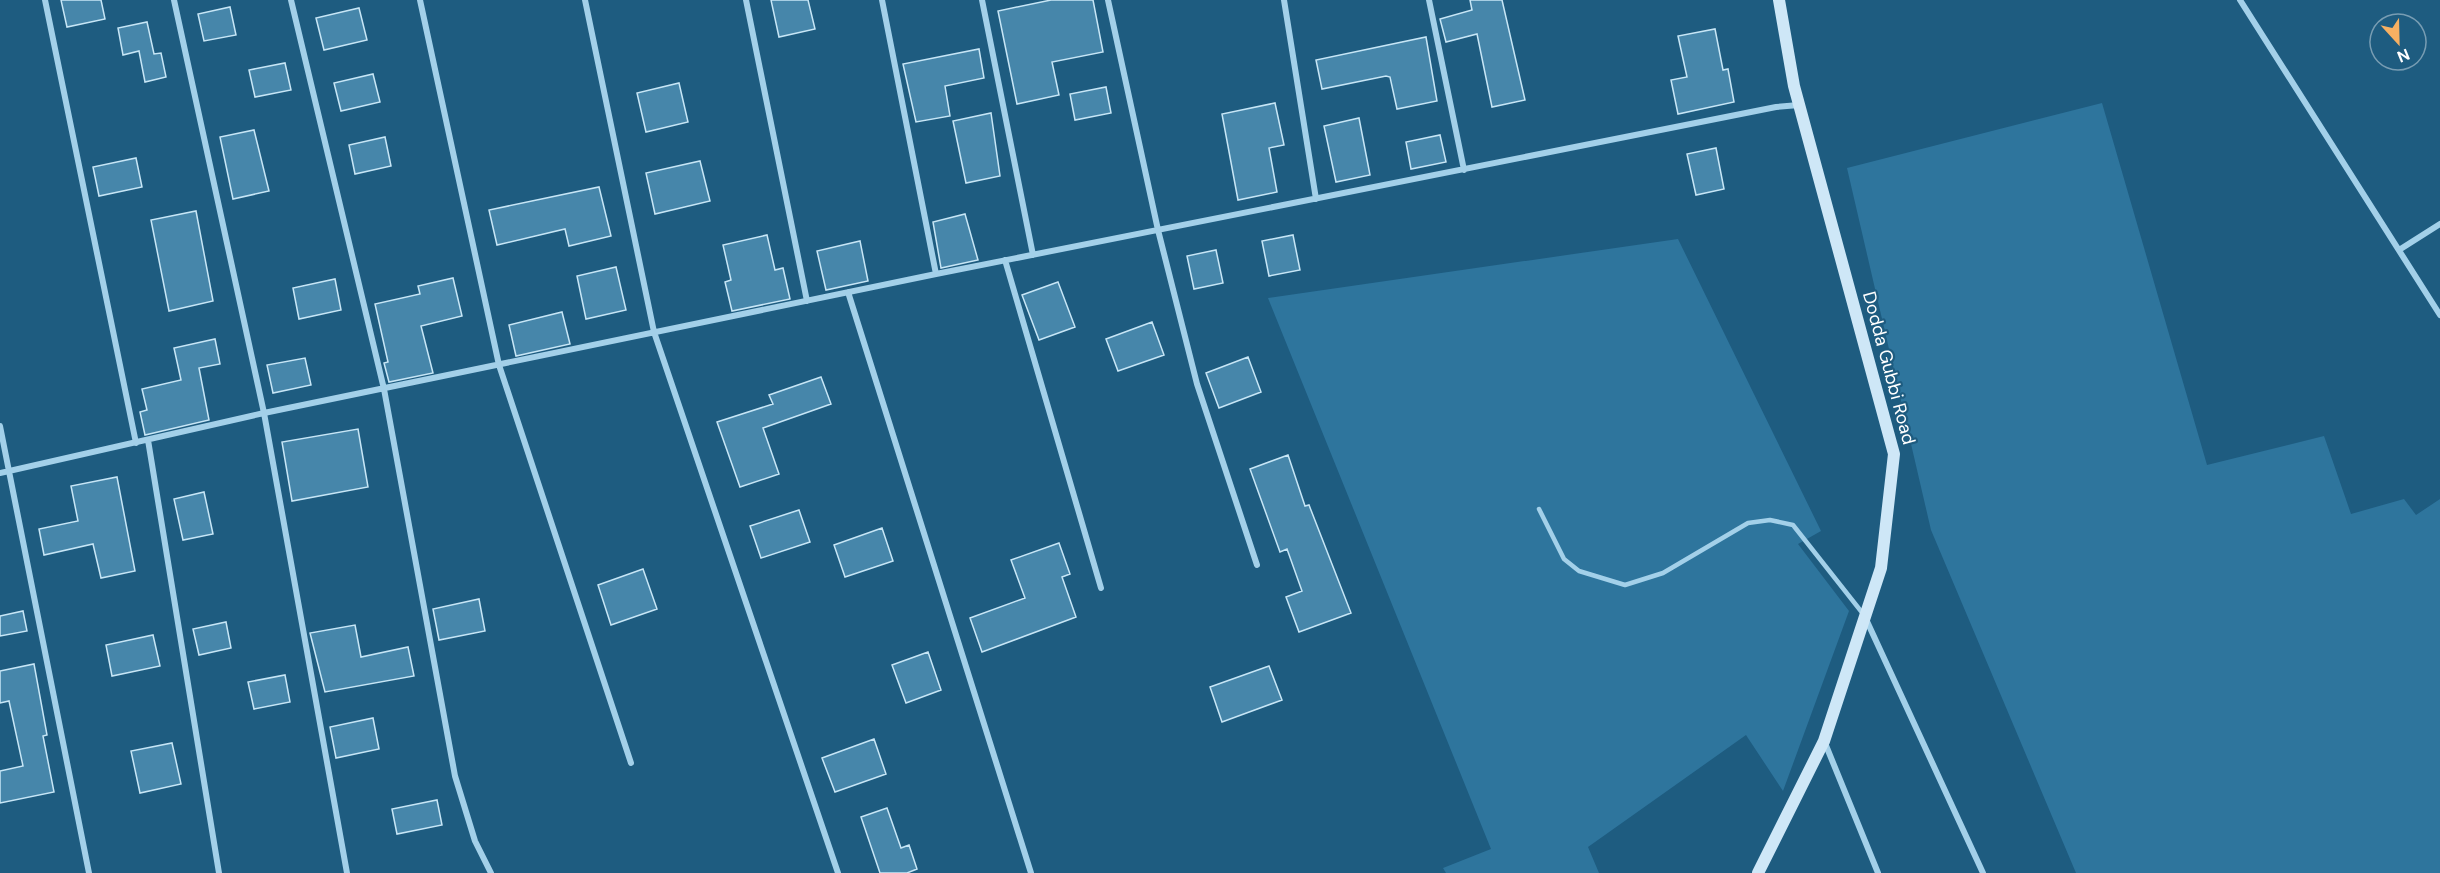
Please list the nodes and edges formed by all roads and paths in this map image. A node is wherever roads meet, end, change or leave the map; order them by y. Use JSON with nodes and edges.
{"nodes":[{"id":1,"x":45,"y":0,"type":"edge"},
{"id":2,"x":174,"y":0,"type":"edge"},
{"id":3,"x":291,"y":0,"type":"edge"},
{"id":4,"x":420,"y":0,"type":"edge"},
{"id":5,"x":585,"y":0,"type":"edge"},
{"id":6,"x":746,"y":0,"type":"edge"},
{"id":7,"x":882,"y":0,"type":"edge"},
{"id":8,"x":982,"y":0,"type":"edge"},
{"id":9,"x":1108,"y":0,"type":"edge"},
{"id":10,"x":1284,"y":0,"type":"edge"},
{"id":11,"x":1429,"y":0,"type":"edge"},
{"id":12,"x":1779,"y":0,"type":"edge"},
{"id":13,"x":2240,"y":0,"type":"edge"},
{"id":14,"x":1800,"y":105,"type":"junction"},
{"id":15,"x":1464,"y":170,"type":"junction"},
{"id":16,"x":1316,"y":199,"type":"junction"},
{"id":17,"x":2440,"y":224,"type":"edge"},
{"id":18,"x":1158,"y":230,"type":"junction"},
{"id":19,"x":2399,"y":250,"type":"junction"},
{"id":20,"x":1033,"y":255,"type":"junction"},
{"id":21,"x":1005,"y":260,"type":"junction"},
{"id":22,"x":936,"y":274,"type":"junction"},
{"id":23,"x":848,"y":292,"type":"junction"},
{"id":24,"x":807,"y":301,"type":"junction"},
{"id":25,"x":2440,"y":315,"type":"edge"},
{"id":26,"x":654,"y":332,"type":"junction"},
{"id":27,"x":500,"y":365,"type":"junction"},
{"id":28,"x":384,"y":389,"type":"junction"},
{"id":29,"x":264,"y":413,"type":"junction"},
{"id":30,"x":0,"y":426,"type":"edge"},
{"id":31,"x":148,"y":440,"type":"junction"},
{"id":32,"x":136,"y":443,"type":"junction"},
{"id":33,"x":9,"y":471,"type":"junction"},
{"id":34,"x":0,"y":474,"type":"edge"},
{"id":35,"x":1539,"y":509,"type":"dead end"},
{"id":36,"x":1257,"y":565,"type":"dead end"},
{"id":37,"x":1101,"y":588,"type":"dead end"},
{"id":38,"x":1864,"y":615,"type":"junction"},
{"id":39,"x":1824,"y":741,"type":"junction"},
{"id":40,"x":631,"y":763,"type":"dead end"},
{"id":41,"x":89,"y":873,"type":"edge"},
{"id":42,"x":219,"y":873,"type":"edge"},
{"id":43,"x":347,"y":873,"type":"edge"},
{"id":44,"x":491,"y":873,"type":"edge"},
{"id":45,"x":838,"y":873,"type":"edge"},
{"id":46,"x":1031,"y":873,"type":"edge"},
{"id":47,"x":1758,"y":873,"type":"edge"},
{"id":48,"x":1878,"y":873,"type":"edge"},
{"id":49,"x":1983,"y":873,"type":"edge"}],
"edges":[{"from":1,"to":32,"type":"street"},
{"from":2,"to":29,"type":"street"},
{"from":3,"to":28,"type":"street"},
{"from":4,"to":27,"type":"street"},
{"from":5,"to":26,"type":"street"},
{"from":6,"to":24,"type":"street"},
{"from":7,"to":22,"type":"street"},
{"from":8,"to":20,"type":"street"},
{"from":9,"to":18,"type":"street"},
{"from":10,"to":16,"type":"street"},
{"from":11,"to":15,"type":"street"},
{"from":12,"to":14,"type":"main road","name":"Dodda Gubbi Road"},
{"from":13,"to":19,"type":"street"},
{"from":14,"to":15,"type":"street"},
{"from":14,"to":38,"type":"main road","name":"Dodda Gubbi Road"},
{"from":15,"to":16,"type":"street"},
{"from":16,"to":18,"type":"street"},
{"from":17,"to":19,"type":"street"},
{"from":18,"to":20,"type":"street"},
{"from":18,"to":36,"type":"street"},
{"from":19,"to":25,"type":"street"},
{"from":20,"to":21,"type":"street"},
{"from":21,"to":22,"type":"street"},
{"from":21,"to":37,"type":"street"},
{"from":22,"to":23,"type":"street"},
{"from":23,"to":24,"type":"street"},
{"from":23,"to":46,"type":"street"},
{"from":24,"to":26,"type":"street"},
{"from":26,"to":27,"type":"street"},
{"from":26,"to":45,"type":"street"},
{"from":27,"to":28,"type":"street"},
{"from":27,"to":40,"type":"street"},
{"from":28,"to":29,"type":"street"},
{"from":28,"to":44,"type":"street"},
{"from":29,"to":31,"type":"street"},
{"from":29,"to":43,"type":"street"},
{"from":30,"to":33,"type":"street"},
{"from":31,"to":32,"type":"street"},
{"from":31,"to":42,"type":"street"},
{"from":32,"to":33,"type":"street"},
{"from":33,"to":34,"type":"street"},
{"from":33,"to":41,"type":"street"},
{"from":35,"to":38,"type":"lane"},
{"from":38,"to":39,"type":"main road","name":"Dodda Gubbi Road"},
{"from":38,"to":49,"type":"street"},
{"from":39,"to":47,"type":"main road","name":"Dodda Gubbi Road"},
{"from":39,"to":48,"type":"street"}]}
